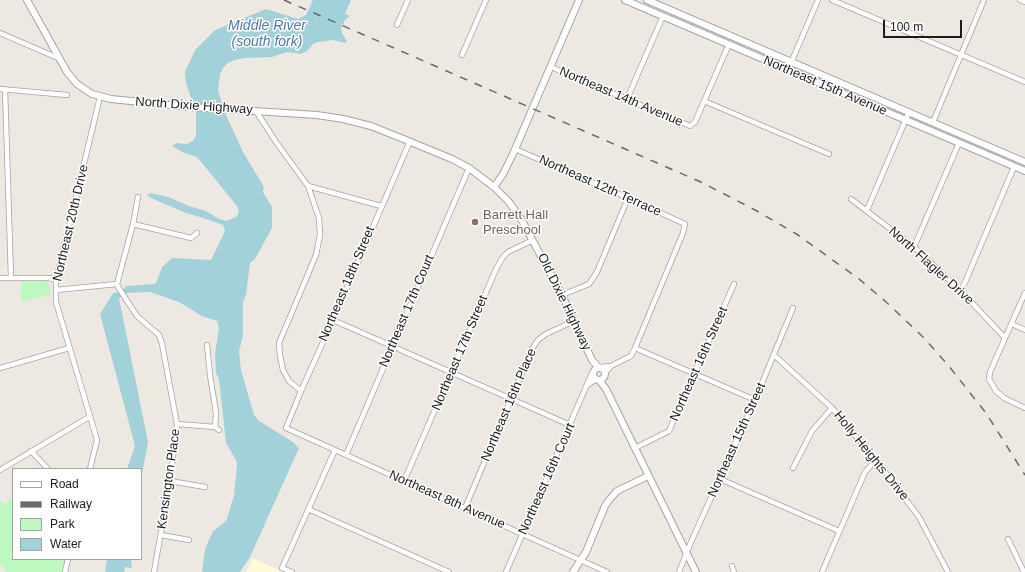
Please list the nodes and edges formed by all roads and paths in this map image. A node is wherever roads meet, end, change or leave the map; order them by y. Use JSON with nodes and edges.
{"nodes":[{"id":1,"x":27,"y":0,"type":"edge"},
{"id":2,"x":408,"y":0,"type":"edge"},
{"id":3,"x":486,"y":0,"type":"edge"},
{"id":4,"x":579,"y":0,"type":"edge"},
{"id":5,"x":625,"y":0,"type":"edge"},
{"id":6,"x":649,"y":0,"type":"edge"},
{"id":7,"x":818,"y":0,"type":"edge"},
{"id":8,"x":832,"y":0,"type":"edge"},
{"id":9,"x":984,"y":0,"type":"edge"},
{"id":10,"x":1020,"y":0,"type":"edge"},
{"id":11,"x":1025,"y":2,"type":"edge"},
{"id":12,"x":663,"y":16,"type":"junction"},
{"id":13,"x":397,"y":25,"type":"dead end"},
{"id":14,"x":0,"y":33,"type":"edge"},
{"id":15,"x":729,"y":44,"type":"junction"},
{"id":16,"x":462,"y":55,"type":"dead end"},
{"id":17,"x":962,"y":55,"type":"junction"},
{"id":18,"x":58,"y":58,"type":"junction"},
{"id":19,"x":792,"y":62,"type":"junction"},
{"id":20,"x":551,"y":67,"type":"junction"},
{"id":21,"x":788,"y":70,"type":"junction"},
{"id":22,"x":1025,"y":82,"type":"edge"},
{"id":23,"x":3,"y":89,"type":"edge"},
{"id":24,"x":67,"y":95,"type":"dead end"},
{"id":25,"x":100,"y":97,"type":"junction"},
{"id":26,"x":627,"y":99,"type":"junction"},
{"id":27,"x":704,"y":101,"type":"junction"},
{"id":28,"x":256,"y":111,"type":"junction"},
{"id":29,"x":908,"y":112,"type":"junction"},
{"id":30,"x":905,"y":120,"type":"junction"},
{"id":31,"x":933,"y":122,"type":"junction"},
{"id":32,"x":410,"y":141,"type":"junction"},
{"id":33,"x":959,"y":143,"type":"junction"},
{"id":34,"x":515,"y":149,"type":"junction"},
{"id":35,"x":829,"y":154,"type":"dead end"},
{"id":36,"x":1025,"y":162,"type":"edge"},
{"id":37,"x":1014,"y":167,"type":"junction"},
{"id":38,"x":469,"y":168,"type":"junction"},
{"id":39,"x":1025,"y":171,"type":"edge"},
{"id":40,"x":308,"y":186,"type":"junction"},
{"id":41,"x":494,"y":187,"type":"junction"},
{"id":42,"x":138,"y":197,"type":"dead end"},
{"id":43,"x":628,"y":198,"type":"junction"},
{"id":44,"x":851,"y":199,"type":"dead end"},
{"id":45,"x":381,"y":206,"type":"junction"},
{"id":46,"x":867,"y":210,"type":"junction"},
{"id":47,"x":133,"y":224,"type":"junction"},
{"id":48,"x":685,"y":224,"type":"joint"},
{"id":49,"x":197,"y":233,"type":"dead end"},
{"id":50,"x":533,"y":240,"type":"junction"},
{"id":51,"x":914,"y":247,"type":"junction"},
{"id":52,"x":0,"y":278,"type":"edge"},
{"id":53,"x":11,"y":278,"type":"junction"},
{"id":54,"x":56,"y":280,"type":"junction"},
{"id":55,"x":117,"y":284,"type":"junction"},
{"id":56,"x":734,"y":284,"type":"dead end"},
{"id":57,"x":56,"y":290,"type":"junction"},
{"id":58,"x":960,"y":290,"type":"junction"},
{"id":59,"x":1025,"y":293,"type":"edge"},
{"id":60,"x":562,"y":296,"type":"junction"},
{"id":61,"x":793,"y":308,"type":"dead end"},
{"id":62,"x":333,"y":320,"type":"junction"},
{"id":63,"x":574,"y":321,"type":"junction"},
{"id":64,"x":1012,"y":324,"type":"junction"},
{"id":65,"x":1025,"y":330,"type":"edge"},
{"id":66,"x":1005,"y":338,"type":"junction"},
{"id":67,"x":207,"y":345,"type":"dead end"},
{"id":68,"x":392,"y":347,"type":"junction"},
{"id":69,"x":69,"y":348,"type":"junction"},
{"id":70,"x":636,"y":348,"type":"junction"},
{"id":71,"x":774,"y":355,"type":"junction"},
{"id":72,"x":612,"y":366,"type":"junction"},
{"id":73,"x":0,"y":368,"type":"edge"},
{"id":74,"x":596,"y":369,"type":"junction"},
{"id":75,"x":452,"y":373,"type":"junction"},
{"id":76,"x":695,"y":373,"type":"junction"},
{"id":77,"x":601,"y":377,"type":"junction"},
{"id":78,"x":587,"y":386,"type":"junction"},
{"id":79,"x":301,"y":391,"type":"junction"},
{"id":80,"x":511,"y":399,"type":"junction"},
{"id":81,"x":755,"y":400,"type":"junction"},
{"id":82,"x":832,"y":408,"type":"junction"},
{"id":83,"x":1025,"y":408,"type":"edge"},
{"id":84,"x":89,"y":417,"type":"junction"},
{"id":85,"x":177,"y":424,"type":"junction"},
{"id":86,"x":570,"y":425,"type":"junction"},
{"id":87,"x":286,"y":428,"type":"joint"},
{"id":88,"x":635,"y":448,"type":"junction"},
{"id":89,"x":335,"y":450,"type":"junction"},
{"id":90,"x":31,"y":451,"type":"junction"},
{"id":91,"x":346,"y":455,"type":"junction"},
{"id":92,"x":876,"y":460,"type":"junction"},
{"id":93,"x":47,"y":468,"type":"edge"},
{"id":94,"x":90,"y":468,"type":"edge"},
{"id":95,"x":793,"y":468,"type":"dead end"},
{"id":96,"x":0,"y":470,"type":"edge"},
{"id":97,"x":648,"y":476,"type":"junction"},
{"id":98,"x":720,"y":479,"type":"junction"},
{"id":99,"x":170,"y":481,"type":"junction"},
{"id":100,"x":404,"y":481,"type":"junction"},
{"id":101,"x":205,"y":487,"type":"dead end"},
{"id":102,"x":465,"y":508,"type":"junction"},
{"id":103,"x":308,"y":509,"type":"junction"},
{"id":104,"x":839,"y":531,"type":"junction"},
{"id":105,"x":522,"y":534,"type":"junction"},
{"id":106,"x":161,"y":535,"type":"junction"},
{"id":107,"x":1008,"y":539,"type":"dead end"},
{"id":108,"x":189,"y":540,"type":"dead end"},
{"id":109,"x":686,"y":554,"type":"junction"},
{"id":110,"x":68,"y":560,"type":"edge"},
{"id":111,"x":580,"y":560,"type":"junction"},
{"id":112,"x":732,"y":566,"type":"dead end"},
{"id":113,"x":65,"y":572,"type":"edge"},
{"id":114,"x":154,"y":572,"type":"edge"},
{"id":115,"x":292,"y":572,"type":"edge"},
{"id":116,"x":449,"y":572,"type":"edge"},
{"id":117,"x":506,"y":572,"type":"edge"},
{"id":118,"x":573,"y":572,"type":"edge"},
{"id":119,"x":607,"y":572,"type":"edge"},
{"id":120,"x":679,"y":572,"type":"edge"},
{"id":121,"x":696,"y":572,"type":"edge"},
{"id":122,"x":734,"y":572,"type":"edge"},
{"id":123,"x":822,"y":572,"type":"edge"},
{"id":124,"x":948,"y":572,"type":"edge"},
{"id":125,"x":1024,"y":572,"type":"edge"}],
"edges":[{"from":1,"to":18,"type":"street","name":"North Dixie Highway"},
{"from":2,"to":13,"type":"street"},
{"from":3,"to":16,"type":"street"},
{"from":4,"to":20,"type":"street"},
{"from":5,"to":12,"type":"street","name":"Northeast 15th Avenue"},
{"from":6,"to":19,"type":"street","name":"Northeast 15th Avenue"},
{"from":7,"to":19,"type":"street"},
{"from":8,"to":17,"type":"street"},
{"from":9,"to":17,"type":"street"},
{"from":10,"to":11,"type":"street"},
{"from":12,"to":15,"type":"street","name":"Northeast 15th Avenue"},
{"from":12,"to":26,"type":"street"},
{"from":14,"to":18,"type":"street"},
{"from":15,"to":21,"type":"street","name":"Northeast 15th Avenue"},
{"from":15,"to":27,"type":"street"},
{"from":17,"to":22,"type":"street"},
{"from":17,"to":31,"type":"street"},
{"from":18,"to":25,"type":"street","name":"North Dixie Highway"},
{"from":19,"to":21,"type":"street"},
{"from":19,"to":29,"type":"street","name":"Northeast 15th Avenue"},
{"from":20,"to":26,"type":"street","name":"Northeast 14th Avenue"},
{"from":20,"to":34,"type":"street"},
{"from":21,"to":30,"type":"street","name":"Northeast 15th Avenue"},
{"from":23,"to":24,"type":"street"},
{"from":23,"to":53,"type":"street"},
{"from":25,"to":28,"type":"street","name":"North Dixie Highway"},
{"from":25,"to":54,"type":"street","name":"Northeast 20th Drive"},
{"from":26,"to":27,"type":"street","name":"Northeast 14th Avenue"},
{"from":27,"to":35,"type":"street"},
{"from":28,"to":32,"type":"street","name":"North Dixie Highway"},
{"from":28,"to":40,"type":"street"},
{"from":29,"to":30,"type":"street"},
{"from":29,"to":31,"type":"street","name":"Northeast 15th Avenue"},
{"from":30,"to":33,"type":"street","name":"Northeast 15th Avenue"},
{"from":30,"to":46,"type":"street"},
{"from":31,"to":36,"type":"street","name":"Northeast 15th Avenue"},
{"from":32,"to":38,"type":"street","name":"Old Dixie Highway"},
{"from":32,"to":45,"type":"street","name":"Northeast 18th Street"},
{"from":33,"to":37,"type":"street","name":"Northeast 15th Avenue"},
{"from":33,"to":51,"type":"street"},
{"from":34,"to":41,"type":"street"},
{"from":34,"to":43,"type":"street","name":"Northeast 12th Terrace"},
{"from":37,"to":39,"type":"street","name":"Northeast 15th Avenue"},
{"from":37,"to":58,"type":"street"},
{"from":38,"to":41,"type":"street","name":"Old Dixie Highway"},
{"from":38,"to":68,"type":"street","name":"Northeast 17th Court"},
{"from":40,"to":45,"type":"street"},
{"from":40,"to":79,"type":"street"},
{"from":41,"to":50,"type":"street","name":"Old Dixie Highway"},
{"from":42,"to":47,"type":"street"},
{"from":43,"to":48,"type":"street","name":"Northeast 12th Terrace"},
{"from":43,"to":60,"type":"street"},
{"from":44,"to":46,"type":"street","name":"North Flagler Drive"},
{"from":45,"to":62,"type":"street","name":"Northeast 18th Street"},
{"from":46,"to":51,"type":"street","name":"North Flagler Drive"},
{"from":47,"to":49,"type":"street"},
{"from":47,"to":55,"type":"street"},
{"from":48,"to":70,"type":"street","name":"Northeast 16th Court"},
{"from":50,"to":60,"type":"street","name":"Old Dixie Highway"},
{"from":50,"to":75,"type":"street","name":"Northeast 17th Street"},
{"from":51,"to":58,"type":"street","name":"North Flagler Drive"},
{"from":52,"to":53,"type":"street"},
{"from":53,"to":54,"type":"street"},
{"from":54,"to":57,"type":"street","name":"Northeast 20th Drive"},
{"from":55,"to":57,"type":"street"},
{"from":55,"to":85,"type":"street","name":"Kensington Place"},
{"from":56,"to":76,"type":"street","name":"Northeast 16th Street"},
{"from":57,"to":69,"type":"street","name":"Northeast 20th Drive"},
{"from":58,"to":66,"type":"street","name":"North Flagler Drive"},
{"from":59,"to":64,"type":"street"},
{"from":60,"to":63,"type":"street","name":"Old Dixie Highway"},
{"from":61,"to":71,"type":"street","name":"Northeast 15th Street"},
{"from":62,"to":68,"type":"street"},
{"from":62,"to":79,"type":"street","name":"Northeast 18th Street"},
{"from":63,"to":74,"type":"street","name":"Old Dixie Highway"},
{"from":63,"to":80,"type":"street","name":"Northeast 16th Place"},
{"from":64,"to":65,"type":"street"},
{"from":64,"to":66,"type":"street"},
{"from":66,"to":83,"type":"street"},
{"from":67,"to":85,"type":"street"},
{"from":68,"to":75,"type":"street"},
{"from":68,"to":91,"type":"street","name":"Northeast 17th Court"},
{"from":69,"to":73,"type":"street"},
{"from":69,"to":84,"type":"street","name":"Northeast 20th Drive"},
{"from":70,"to":72,"type":"street","name":"Northeast 16th Court"},
{"from":70,"to":76,"type":"street"},
{"from":71,"to":81,"type":"street","name":"Northeast 15th Street"},
{"from":71,"to":82,"type":"street","name":"Holly Heights Drive"},
{"from":72,"to":74,"type":"street","name":"Northeast 16th Court"},
{"from":72,"to":77,"type":"street","name":"Northeast 16th Court"},
{"from":74,"to":77,"type":"street"},
{"from":74,"to":77,"type":"street"},
{"from":74,"to":78,"type":"street","name":"Northeast 16th Court"},
{"from":75,"to":80,"type":"street"},
{"from":75,"to":100,"type":"street","name":"Northeast 17th Street"},
{"from":76,"to":81,"type":"street"},
{"from":76,"to":88,"type":"street","name":"Northeast 16th Street"},
{"from":77,"to":78,"type":"street","name":"Northeast 16th Court"},
{"from":77,"to":88,"type":"street"},
{"from":78,"to":86,"type":"street","name":"Northeast 16th Court"},
{"from":79,"to":87,"type":"street","name":"Northeast 18th Street"},
{"from":80,"to":86,"type":"street"},
{"from":80,"to":102,"type":"street","name":"Northeast 16th Place"},
{"from":81,"to":98,"type":"street","name":"Northeast 15th Street"},
{"from":82,"to":92,"type":"street","name":"Holly Heights Drive"},
{"from":82,"to":95,"type":"street"},
{"from":84,"to":90,"type":"street"},
{"from":84,"to":94,"type":"street","name":"Northeast 20th Drive"},
{"from":85,"to":99,"type":"street","name":"Kensington Place"},
{"from":86,"to":105,"type":"street","name":"Northeast 16th Court"},
{"from":87,"to":89,"type":"street","name":"Northeast 8th Avenue"},
{"from":88,"to":97,"type":"street"},
{"from":89,"to":91,"type":"street","name":"Northeast 8th Avenue"},
{"from":89,"to":103,"type":"street"},
{"from":90,"to":93,"type":"street"},
{"from":90,"to":96,"type":"street"},
{"from":91,"to":100,"type":"street","name":"Northeast 8th Avenue"},
{"from":92,"to":104,"type":"street"},
{"from":92,"to":124,"type":"street","name":"Holly Heights Drive"},
{"from":97,"to":109,"type":"street"},
{"from":97,"to":111,"type":"street"},
{"from":98,"to":104,"type":"street"},
{"from":98,"to":109,"type":"street","name":"Northeast 15th Street"},
{"from":99,"to":101,"type":"street"},
{"from":99,"to":106,"type":"street","name":"Kensington Place"},
{"from":100,"to":102,"type":"street","name":"Northeast 8th Avenue"},
{"from":102,"to":105,"type":"street","name":"Northeast 8th Avenue"},
{"from":103,"to":115,"type":"street"},
{"from":103,"to":116,"type":"street"},
{"from":104,"to":123,"type":"street"},
{"from":105,"to":111,"type":"street","name":"Northeast 8th Avenue"},
{"from":105,"to":117,"type":"street","name":"Northeast 16th Court"},
{"from":106,"to":108,"type":"street"},
{"from":106,"to":114,"type":"street","name":"Kensington Place"},
{"from":107,"to":125,"type":"street"},
{"from":109,"to":120,"type":"street","name":"Northeast 15th Street"},
{"from":109,"to":121,"type":"street"},
{"from":110,"to":113,"type":"street"},
{"from":111,"to":118,"type":"street"},
{"from":111,"to":119,"type":"street","name":"Northeast 8th Avenue"},
{"from":112,"to":122,"type":"street"}]}
